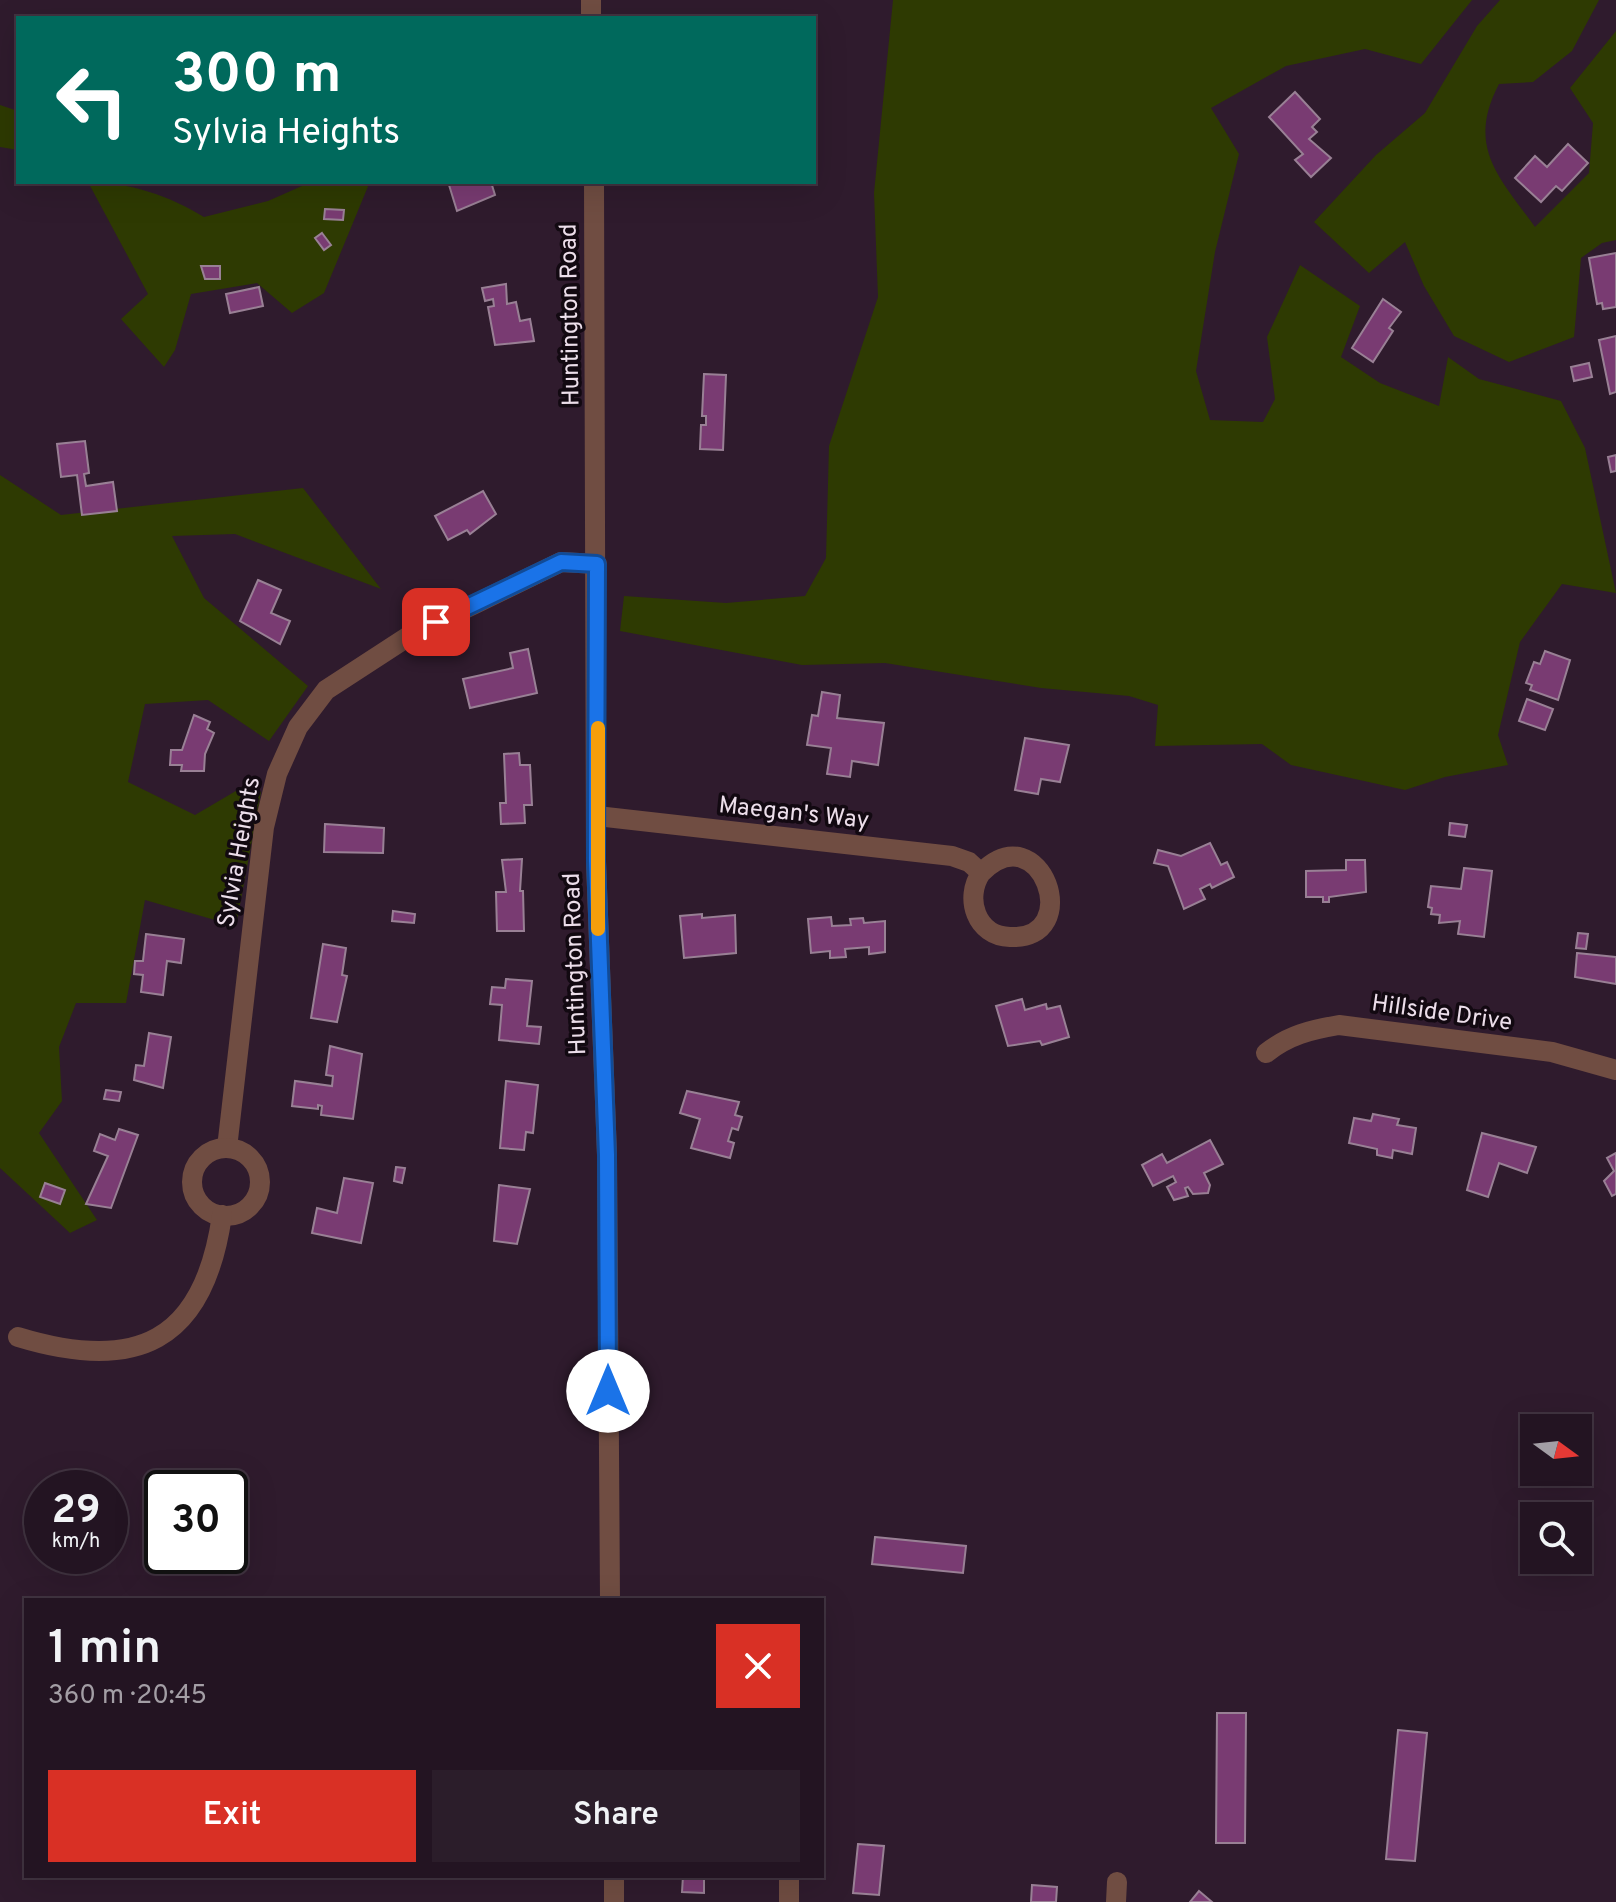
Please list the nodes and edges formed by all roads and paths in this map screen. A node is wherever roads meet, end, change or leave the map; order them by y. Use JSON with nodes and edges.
{"nodes":[{"id":1,"x":594,"y":184,"type":"edge"},
{"id":2,"x":597,"y":564,"type":"junction"},
{"id":3,"x":597,"y":816,"type":"junction"},
{"id":4,"x":981,"y":873,"type":"dead end"},
{"id":5,"x":1266,"y":1053,"type":"dead end"},
{"id":6,"x":1616,"y":1070,"type":"edge"},
{"id":7,"x":227,"y":1148,"type":"junction"},
{"id":8,"x":222,"y":1215,"type":"junction"},
{"id":9,"x":18,"y":1337,"type":"dead end"},
{"id":10,"x":610,"y":1598,"type":"edge"},
{"id":11,"x":614,"y":1878,"type":"edge"},
{"id":12,"x":789,"y":1878,"type":"edge"},
{"id":13,"x":614,"y":1902,"type":"edge"},
{"id":14,"x":789,"y":1902,"type":"edge"}],
"edges":[{"from":1,"to":2,"type":"street","name":"Huntington Road"},
{"from":2,"to":3,"type":"street","name":"Huntington Road"},
{"from":2,"to":7,"type":"street","name":"Sylvia Heights"},
{"from":3,"to":4,"type":"street","name":"Maegan's Way"},
{"from":3,"to":10,"type":"street","name":"Huntington Road"},
{"from":5,"to":6,"type":"street","name":"Hillside Drive"},
{"from":7,"to":8,"type":"street"},
{"from":7,"to":8,"type":"street"},
{"from":8,"to":9,"type":"street"},
{"from":11,"to":13,"type":"street"},
{"from":12,"to":14,"type":"street"}]}
